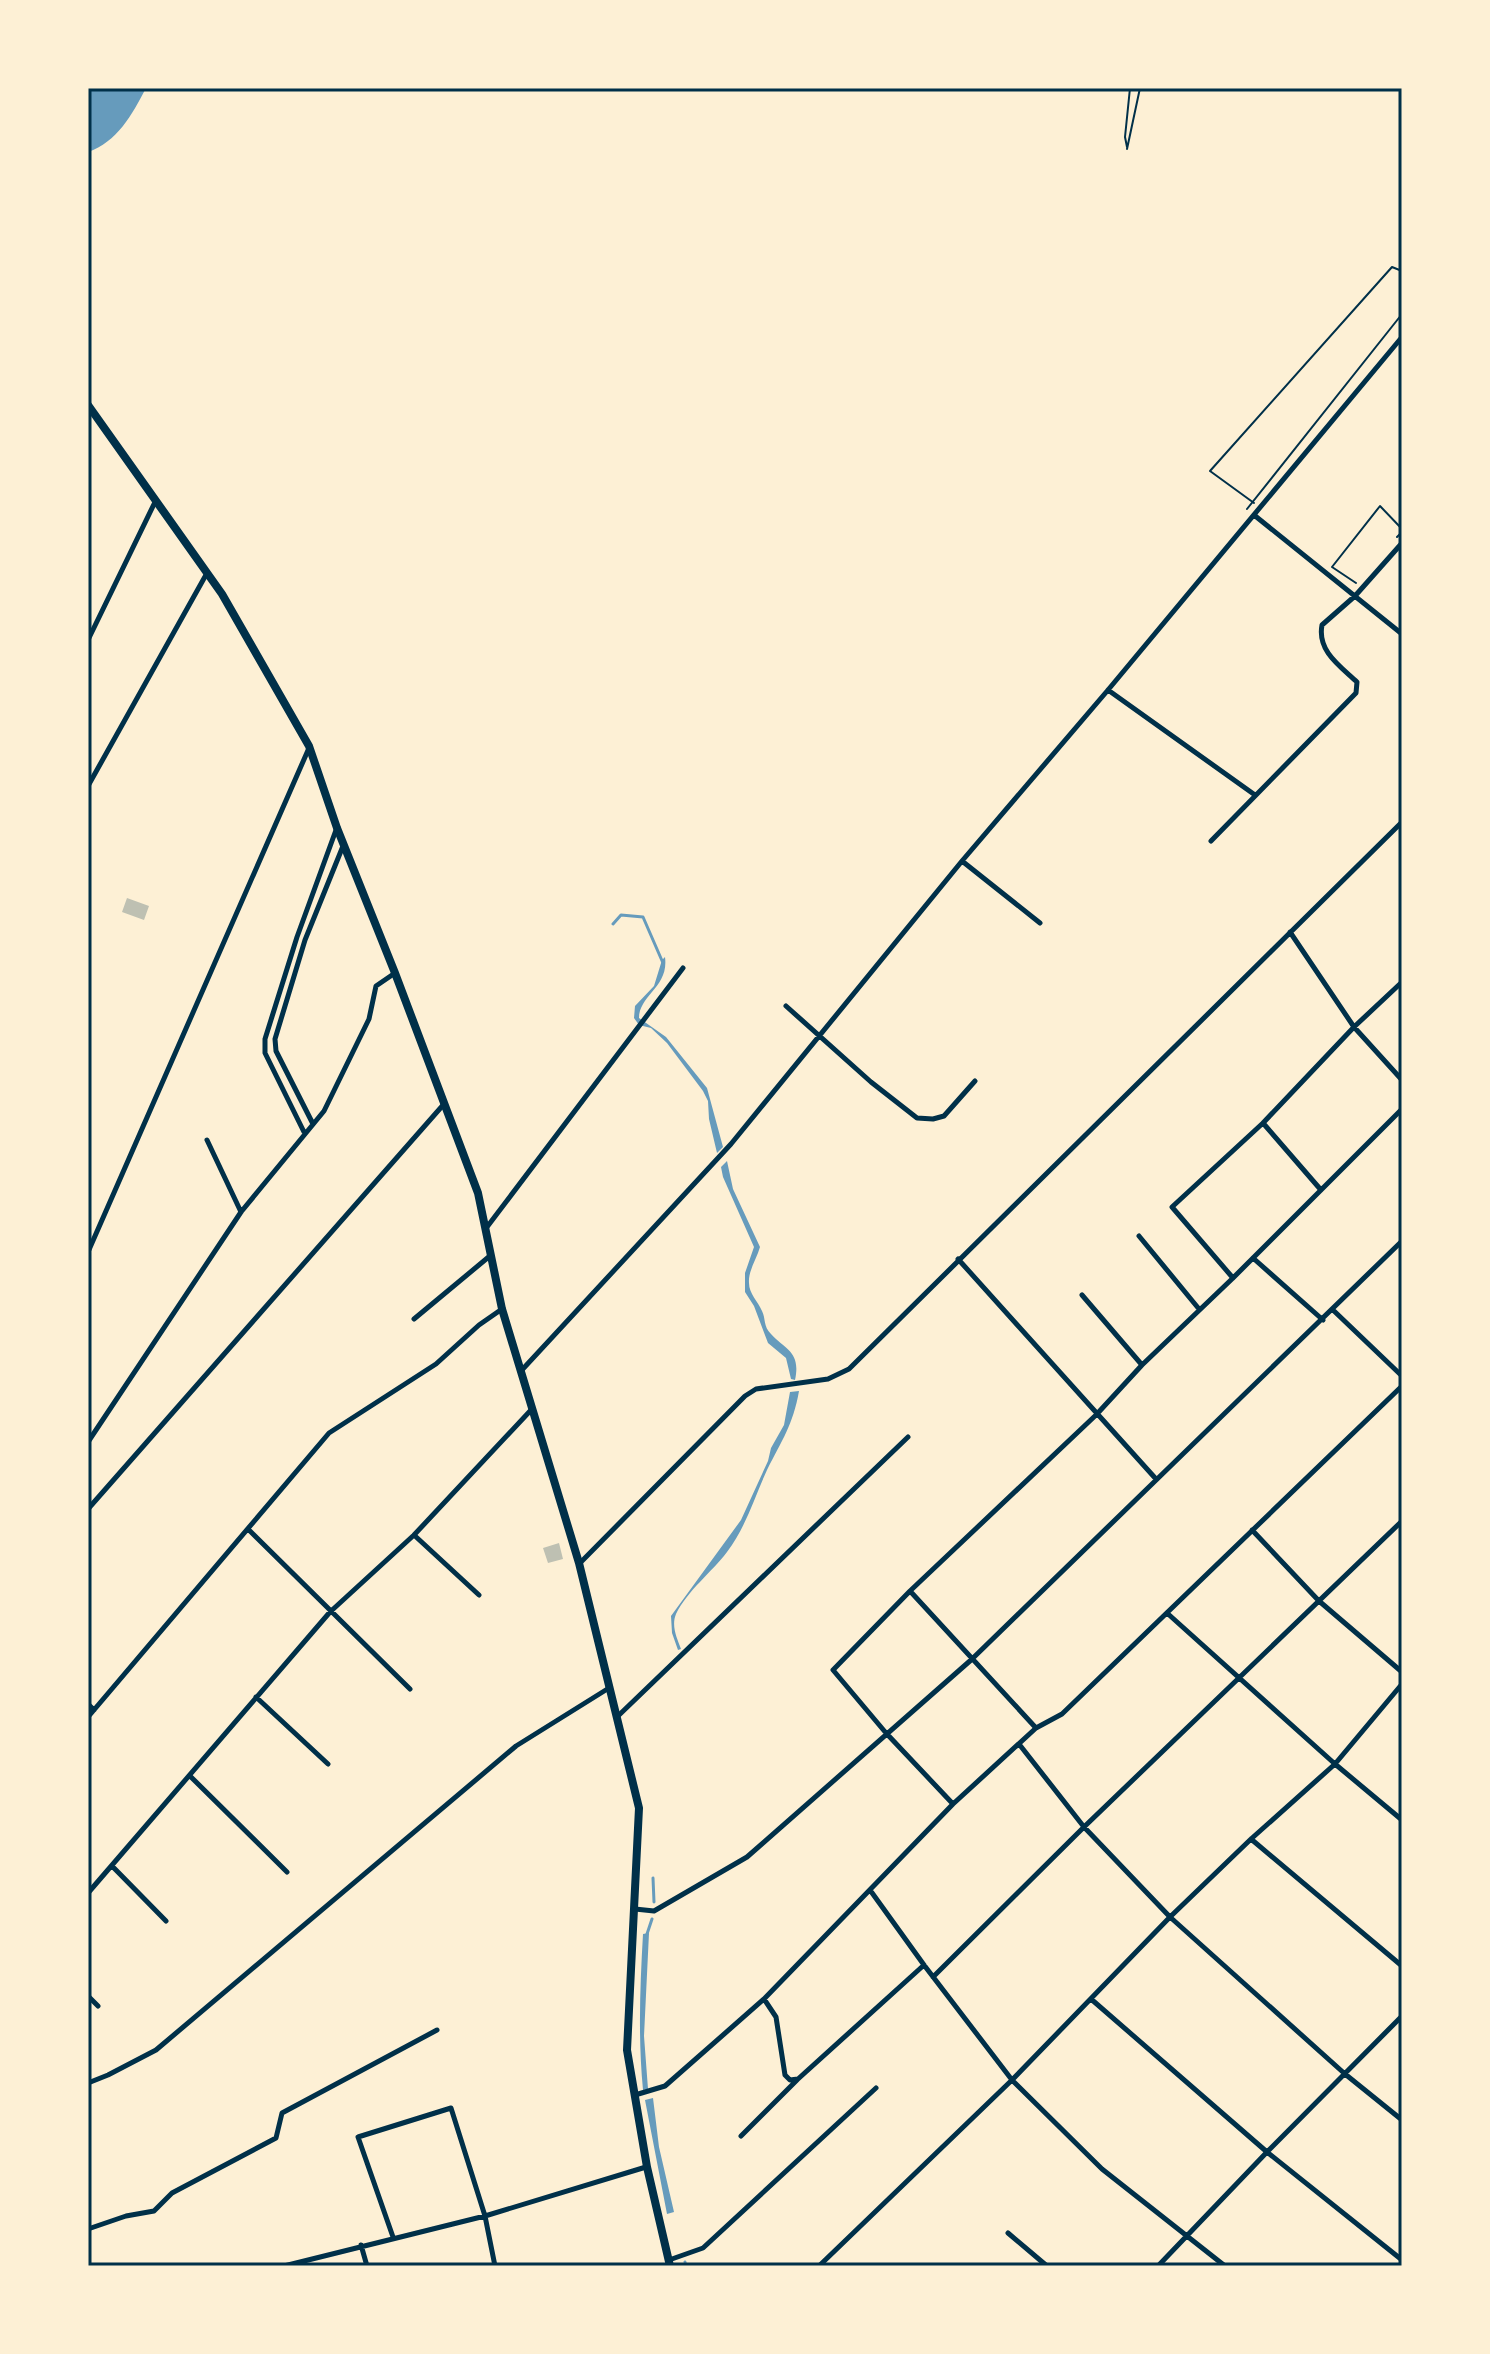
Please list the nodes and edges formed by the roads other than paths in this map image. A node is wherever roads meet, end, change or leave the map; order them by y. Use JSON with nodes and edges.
{"nodes":[{"id":1,"x":1402,"y":337,"type":"edge"},
{"id":2,"x":88,"y":405,"type":"edge"},
{"id":3,"x":156,"y":500,"type":"junction"},
{"id":4,"x":1254,"y":515,"type":"junction"},
{"id":5,"x":1402,"y":543,"type":"edge"},
{"id":6,"x":207,"y":573,"type":"junction"},
{"id":7,"x":1355,"y":596,"type":"junction"},
{"id":8,"x":1402,"y":634,"type":"edge"},
{"id":9,"x":88,"y":640,"type":"edge"},
{"id":10,"x":1108,"y":690,"type":"junction"},
{"id":11,"x":309,"y":746,"type":"junction"},
{"id":12,"x":91,"y":770,"type":"edge"},
{"id":13,"x":88,"y":786,"type":"edge"},
{"id":14,"x":1255,"y":795,"type":"junction"},
{"id":15,"x":1402,"y":822,"type":"edge"},
{"id":16,"x":337,"y":828,"type":"junction"},
{"id":17,"x":1211,"y":841,"type":"dead end"},
{"id":18,"x":344,"y":845,"type":"junction"},
{"id":19,"x":962,"y":861,"type":"junction"},
{"id":20,"x":1040,"y":923,"type":"dead end"},
{"id":21,"x":1290,"y":932,"type":"junction"},
{"id":22,"x":683,"y":968,"type":"dead end"},
{"id":23,"x":395,"y":973,"type":"junction"},
{"id":24,"x":1402,"y":982,"type":"edge"},
{"id":25,"x":786,"y":1006,"type":"dead end"},
{"id":26,"x":1354,"y":1027,"type":"junction"},
{"id":27,"x":819,"y":1035,"type":"junction"},
{"id":28,"x":276,"y":1051,"type":"junction"},
{"id":29,"x":265,"y":1053,"type":"junction"},
{"id":30,"x":1402,"y":1080,"type":"edge"},
{"id":31,"x":975,"y":1081,"type":"dead end"},
{"id":32,"x":445,"y":1104,"type":"junction"},
{"id":33,"x":1402,"y":1109,"type":"edge"},
{"id":34,"x":1263,"y":1123,"type":"junction"},
{"id":35,"x":313,"y":1124,"type":"junction"},
{"id":36,"x":304,"y":1132,"type":"junction"},
{"id":37,"x":207,"y":1140,"type":"dead end"},
{"id":38,"x":1321,"y":1190,"type":"junction"},
{"id":39,"x":241,"y":1212,"type":"junction"},
{"id":40,"x":487,"y":1227,"type":"junction"},
{"id":41,"x":1139,"y":1236,"type":"dead end"},
{"id":42,"x":1402,"y":1241,"type":"edge"},
{"id":43,"x":88,"y":1252,"type":"edge"},
{"id":44,"x":492,"y":1254,"type":"junction"},
{"id":45,"x":1253,"y":1258,"type":"junction"},
{"id":46,"x":958,"y":1259,"type":"junction"},
{"id":47,"x":1233,"y":1278,"type":"junction"},
{"id":48,"x":1082,"y":1295,"type":"dead end"},
{"id":49,"x":502,"y":1309,"type":"junction"},
{"id":50,"x":1199,"y":1310,"type":"junction"},
{"id":51,"x":1333,"y":1310,"type":"junction"},
{"id":52,"x":414,"y":1319,"type":"dead end"},
{"id":53,"x":1323,"y":1320,"type":"junction"},
{"id":54,"x":1142,"y":1365,"type":"junction"},
{"id":55,"x":521,"y":1371,"type":"junction"},
{"id":56,"x":1402,"y":1376,"type":"edge"},
{"id":57,"x":1402,"y":1386,"type":"edge"},
{"id":58,"x":531,"y":1410,"type":"junction"},
{"id":59,"x":1096,"y":1415,"type":"junction"},
{"id":60,"x":908,"y":1437,"type":"dead end"},
{"id":61,"x":88,"y":1442,"type":"edge"},
{"id":62,"x":1156,"y":1479,"type":"junction"},
{"id":63,"x":88,"y":1509,"type":"edge"},
{"id":64,"x":1402,"y":1521,"type":"edge"},
{"id":65,"x":248,"y":1529,"type":"junction"},
{"id":66,"x":1252,"y":1530,"type":"junction"},
{"id":67,"x":414,"y":1535,"type":"junction"},
{"id":68,"x":579,"y":1563,"type":"junction"},
{"id":69,"x":910,"y":1591,"type":"junction"},
{"id":70,"x":479,"y":1595,"type":"dead end"},
{"id":71,"x":1319,"y":1601,"type":"junction"},
{"id":72,"x":330,"y":1612,"type":"junction"},
{"id":73,"x":1167,"y":1613,"type":"junction"},
{"id":74,"x":971,"y":1660,"type":"junction"},
{"id":75,"x":1402,"y":1672,"type":"edge"},
{"id":76,"x":1238,"y":1678,"type":"junction"},
{"id":77,"x":1402,"y":1684,"type":"edge"},
{"id":78,"x":609,"y":1688,"type":"junction"},
{"id":79,"x":410,"y":1689,"type":"dead end"},
{"id":80,"x":256,"y":1697,"type":"junction"},
{"id":81,"x":88,"y":1704,"type":"edge"},
{"id":82,"x":94,"y":1710,"type":"junction"},
{"id":83,"x":617,"y":1716,"type":"junction"},
{"id":84,"x":88,"y":1717,"type":"edge"},
{"id":85,"x":1036,"y":1728,"type":"junction"},
{"id":86,"x":886,"y":1733,"type":"junction"},
{"id":87,"x":1019,"y":1744,"type":"junction"},
{"id":88,"x":328,"y":1764,"type":"dead end"},
{"id":89,"x":1335,"y":1764,"type":"junction"},
{"id":90,"x":190,"y":1776,"type":"junction"},
{"id":91,"x":953,"y":1804,"type":"junction"},
{"id":92,"x":1402,"y":1820,"type":"edge"},
{"id":93,"x":1084,"y":1827,"type":"junction"},
{"id":94,"x":1251,"y":1839,"type":"junction"},
{"id":95,"x":112,"y":1866,"type":"junction"},
{"id":96,"x":287,"y":1872,"type":"dead end"},
{"id":97,"x":870,"y":1890,"type":"junction"},
{"id":98,"x":88,"y":1893,"type":"edge"},
{"id":99,"x":635,"y":1909,"type":"junction"},
{"id":100,"x":1170,"y":1917,"type":"junction"},
{"id":101,"x":166,"y":1921,"type":"dead end"},
{"id":102,"x":924,"y":1965,"type":"junction"},
{"id":103,"x":1402,"y":1966,"type":"edge"},
{"id":104,"x":933,"y":1977,"type":"junction"},
{"id":105,"x":88,"y":1996,"type":"edge"},
{"id":106,"x":764,"y":1999,"type":"junction"},
{"id":107,"x":1091,"y":1999,"type":"junction"},
{"id":108,"x":98,"y":2006,"type":"dead end"},
{"id":109,"x":1402,"y":2016,"type":"edge"},
{"id":110,"x":437,"y":2030,"type":"dead end"},
{"id":111,"x":1345,"y":2074,"type":"junction"},
{"id":112,"x":800,"y":2078,"type":"junction"},
{"id":113,"x":1012,"y":2080,"type":"junction"},
{"id":114,"x":88,"y":2083,"type":"edge"},
{"id":115,"x":876,"y":2088,"type":"dead end"},
{"id":116,"x":634,"y":2095,"type":"junction"},
{"id":117,"x":1402,"y":2120,"type":"edge"},
{"id":118,"x":741,"y":2136,"type":"dead end"},
{"id":119,"x":1267,"y":2152,"type":"junction"},
{"id":120,"x":647,"y":2167,"type":"junction"},
{"id":121,"x":485,"y":2216,"type":"junction"},
{"id":122,"x":88,"y":2229,"type":"edge"},
{"id":123,"x":1008,"y":2233,"type":"dead end"},
{"id":124,"x":1186,"y":2235,"type":"junction"},
{"id":125,"x":393,"y":2237,"type":"junction"},
{"id":126,"x":361,"y":2245,"type":"junction"},
{"id":127,"x":1402,"y":2260,"type":"edge"},
{"id":128,"x":669,"y":2263,"type":"edge"},
{"id":129,"x":284,"y":2266,"type":"edge"},
{"id":130,"x":367,"y":2266,"type":"edge"},
{"id":131,"x":495,"y":2266,"type":"edge"},
{"id":132,"x":819,"y":2266,"type":"edge"},
{"id":133,"x":1047,"y":2266,"type":"edge"},
{"id":134,"x":1158,"y":2266,"type":"edge"},
{"id":135,"x":1225,"y":2266,"type":"edge"}],
"edges":[{"from":1,"to":4,"type":"street"},
{"from":2,"to":3,"type":"main road"},
{"from":3,"to":6,"type":"main road"},
{"from":3,"to":9,"type":"street"},
{"from":4,"to":7,"type":"street"},
{"from":4,"to":10,"type":"street"},
{"from":5,"to":7,"type":"street"},
{"from":6,"to":11,"type":"main road"},
{"from":6,"to":12,"type":"street"},
{"from":7,"to":8,"type":"street"},
{"from":7,"to":14,"type":"street"},
{"from":10,"to":14,"type":"street"},
{"from":10,"to":19,"type":"street"},
{"from":11,"to":16,"type":"main road"},
{"from":11,"to":43,"type":"street"},
{"from":12,"to":13,"type":"street"},
{"from":14,"to":17,"type":"street"},
{"from":15,"to":21,"type":"street"},
{"from":16,"to":18,"type":"main road"},
{"from":16,"to":29,"type":"street"},
{"from":18,"to":23,"type":"main road"},
{"from":18,"to":28,"type":"street"},
{"from":19,"to":20,"type":"street"},
{"from":19,"to":27,"type":"street"},
{"from":21,"to":26,"type":"street"},
{"from":21,"to":46,"type":"street"},
{"from":22,"to":40,"type":"street"},
{"from":23,"to":32,"type":"main road"},
{"from":23,"to":35,"type":"street"},
{"from":24,"to":26,"type":"street"},
{"from":25,"to":27,"type":"street"},
{"from":26,"to":30,"type":"street"},
{"from":26,"to":34,"type":"street"},
{"from":27,"to":31,"type":"street"},
{"from":27,"to":55,"type":"street"},
{"from":28,"to":29,"type":"street"},
{"from":28,"to":35,"type":"street"},
{"from":29,"to":36,"type":"street"},
{"from":32,"to":40,"type":"main road"},
{"from":32,"to":63,"type":"street"},
{"from":33,"to":38,"type":"street"},
{"from":34,"to":38,"type":"street"},
{"from":34,"to":47,"type":"street"},
{"from":35,"to":36,"type":"street"},
{"from":36,"to":39,"type":"street"},
{"from":37,"to":39,"type":"street"},
{"from":38,"to":45,"type":"street"},
{"from":39,"to":61,"type":"street"},
{"from":40,"to":44,"type":"main road"},
{"from":41,"to":50,"type":"street"},
{"from":42,"to":51,"type":"street"},
{"from":44,"to":49,"type":"main road"},
{"from":44,"to":52,"type":"street"},
{"from":45,"to":47,"type":"street"},
{"from":45,"to":53,"type":"street"},
{"from":46,"to":59,"type":"street"},
{"from":46,"to":68,"type":"street"},
{"from":47,"to":50,"type":"street"},
{"from":48,"to":54,"type":"street"},
{"from":49,"to":55,"type":"main road"},
{"from":49,"to":65,"type":"street"},
{"from":50,"to":54,"type":"street"},
{"from":51,"to":53,"type":"street"},
{"from":51,"to":56,"type":"street"},
{"from":53,"to":62,"type":"street"},
{"from":54,"to":59,"type":"street"},
{"from":55,"to":58,"type":"main road"},
{"from":57,"to":66,"type":"street"},
{"from":58,"to":67,"type":"street"},
{"from":58,"to":68,"type":"main road"},
{"from":59,"to":62,"type":"street"},
{"from":59,"to":69,"type":"street"},
{"from":60,"to":83,"type":"street"},
{"from":62,"to":74,"type":"street"},
{"from":64,"to":71,"type":"street"},
{"from":65,"to":72,"type":"street"},
{"from":65,"to":82,"type":"street"},
{"from":66,"to":71,"type":"street"},
{"from":66,"to":73,"type":"street"},
{"from":67,"to":70,"type":"street"},
{"from":67,"to":72,"type":"street"},
{"from":68,"to":78,"type":"main road"},
{"from":69,"to":74,"type":"street"},
{"from":69,"to":86,"type":"street"},
{"from":71,"to":75,"type":"street"},
{"from":71,"to":76,"type":"street"},
{"from":72,"to":79,"type":"street"},
{"from":72,"to":80,"type":"street"},
{"from":73,"to":76,"type":"street"},
{"from":73,"to":85,"type":"street"},
{"from":74,"to":85,"type":"street"},
{"from":74,"to":86,"type":"street"},
{"from":76,"to":89,"type":"street"},
{"from":76,"to":93,"type":"street"},
{"from":77,"to":89,"type":"street"},
{"from":78,"to":83,"type":"main road"},
{"from":78,"to":114,"type":"street"},
{"from":80,"to":88,"type":"street"},
{"from":80,"to":90,"type":"street"},
{"from":81,"to":82,"type":"street"},
{"from":82,"to":84,"type":"street"},
{"from":83,"to":99,"type":"main road"},
{"from":85,"to":87,"type":"street"},
{"from":86,"to":91,"type":"street"},
{"from":86,"to":99,"type":"street"},
{"from":87,"to":91,"type":"street"},
{"from":87,"to":93,"type":"street"},
{"from":89,"to":92,"type":"street"},
{"from":89,"to":94,"type":"street"},
{"from":90,"to":95,"type":"street"},
{"from":90,"to":96,"type":"street"},
{"from":91,"to":97,"type":"street"},
{"from":93,"to":100,"type":"street"},
{"from":93,"to":104,"type":"street"},
{"from":94,"to":100,"type":"street"},
{"from":94,"to":103,"type":"street"},
{"from":95,"to":98,"type":"street"},
{"from":95,"to":101,"type":"street"},
{"from":97,"to":102,"type":"street"},
{"from":97,"to":106,"type":"street"},
{"from":99,"to":116,"type":"main road"},
{"from":100,"to":107,"type":"street"},
{"from":100,"to":111,"type":"street"},
{"from":102,"to":104,"type":"street"},
{"from":102,"to":112,"type":"street"},
{"from":104,"to":113,"type":"street"},
{"from":105,"to":108,"type":"street"},
{"from":106,"to":112,"type":"street"},
{"from":106,"to":116,"type":"street"},
{"from":107,"to":113,"type":"street"},
{"from":107,"to":119,"type":"street"},
{"from":109,"to":111,"type":"street"},
{"from":110,"to":122,"type":"street"},
{"from":111,"to":117,"type":"street"},
{"from":111,"to":119,"type":"street"},
{"from":112,"to":118,"type":"street"},
{"from":113,"to":124,"type":"street"},
{"from":113,"to":132,"type":"street"},
{"from":115,"to":128,"type":"street"},
{"from":116,"to":120,"type":"main road"},
{"from":119,"to":124,"type":"street"},
{"from":119,"to":127,"type":"street"},
{"from":120,"to":121,"type":"street"},
{"from":120,"to":128,"type":"main road"},
{"from":121,"to":125,"type":"street"},
{"from":121,"to":125,"type":"street"},
{"from":121,"to":131,"type":"street"},
{"from":123,"to":133,"type":"street"},
{"from":124,"to":134,"type":"street"},
{"from":124,"to":135,"type":"street"},
{"from":125,"to":126,"type":"street"},
{"from":126,"to":129,"type":"street"},
{"from":126,"to":130,"type":"street"}]}
